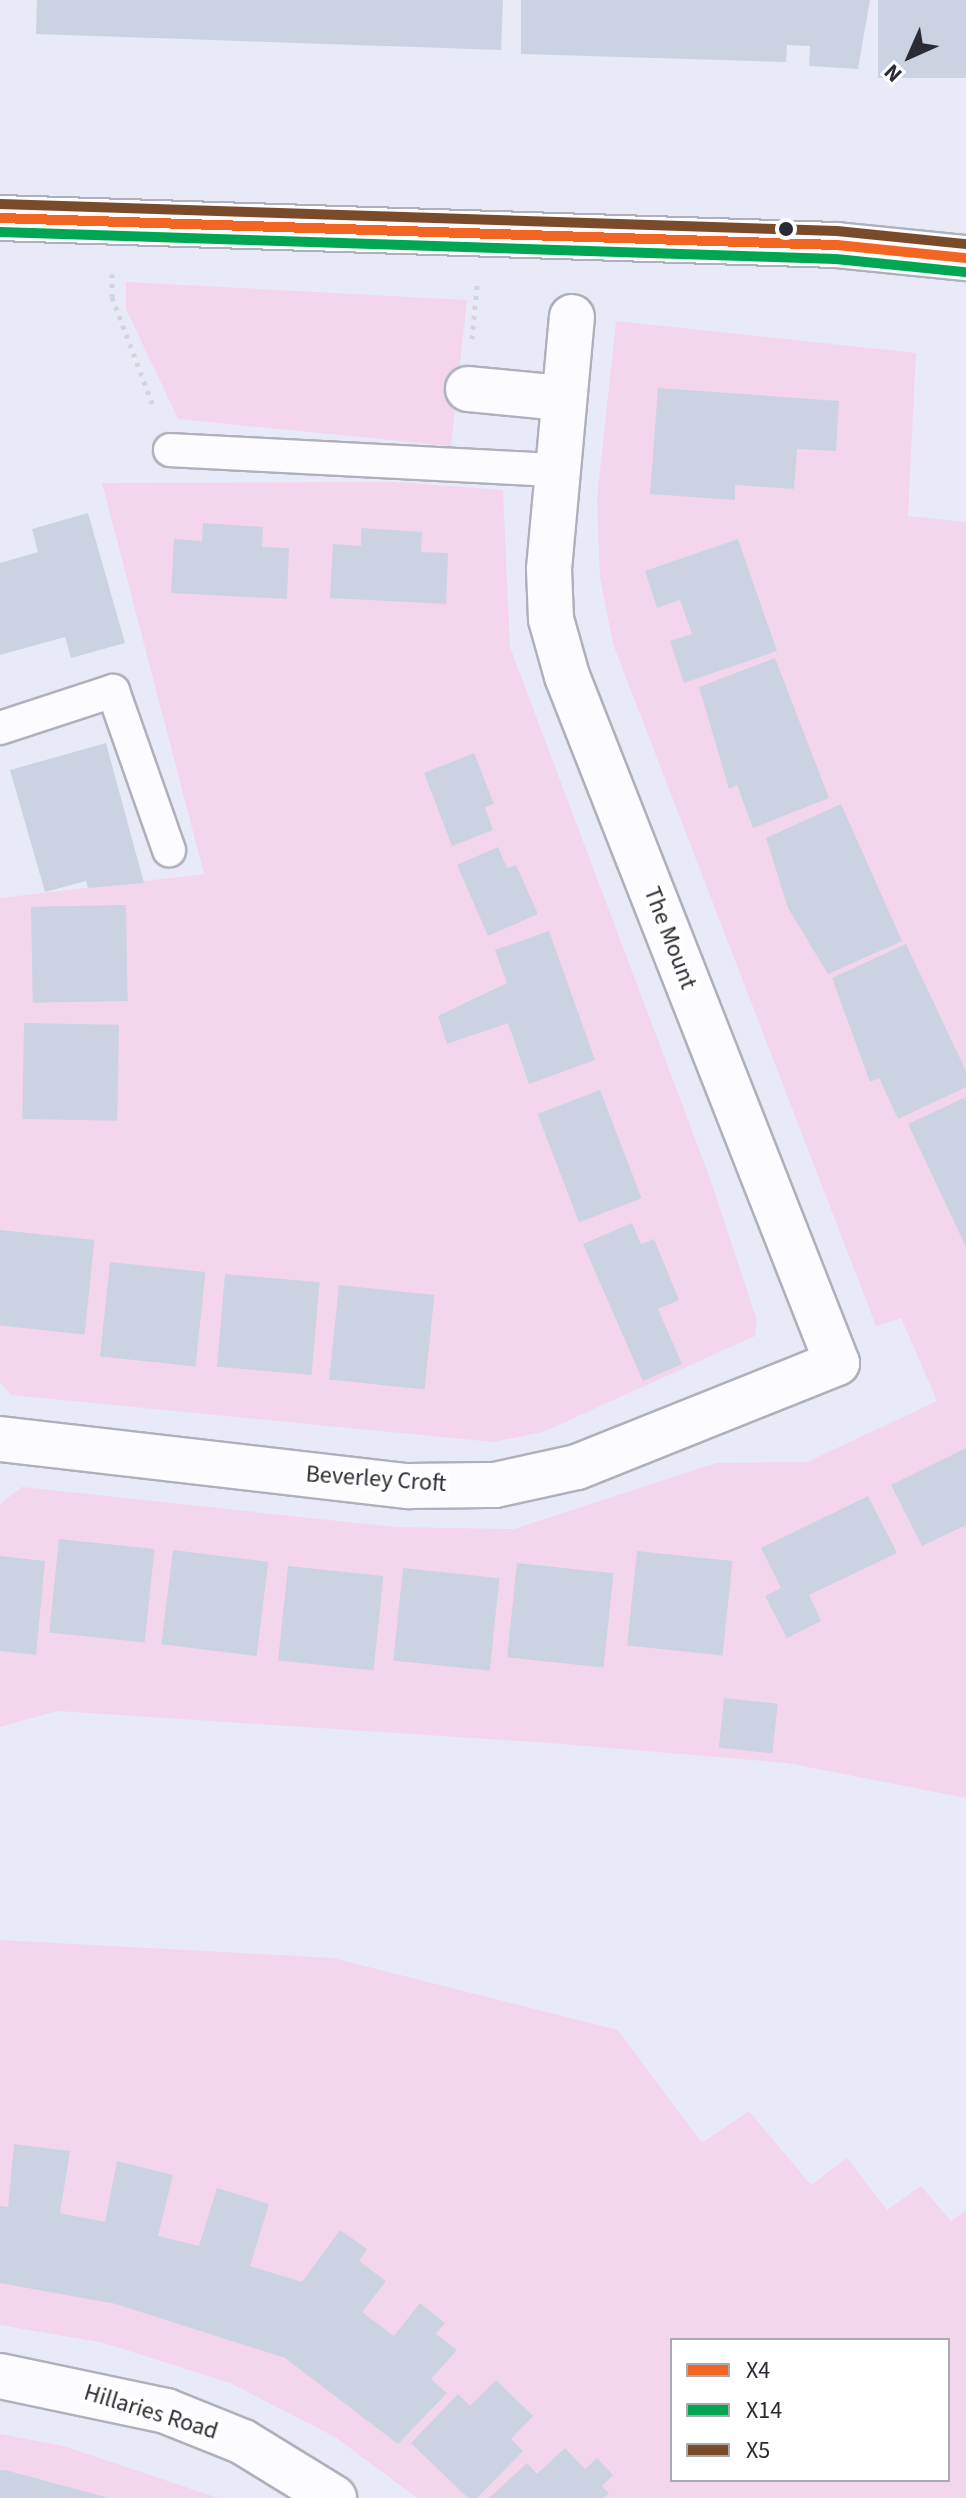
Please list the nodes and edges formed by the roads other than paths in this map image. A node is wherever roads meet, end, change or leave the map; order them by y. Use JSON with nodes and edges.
{"nodes":[{"id":1,"x":0,"y":218,"type":"edge"},
{"id":2,"x":966,"y":258,"type":"edge"},
{"id":3,"x":572,"y":317,"type":"dead end"},
{"id":4,"x":468,"y":389,"type":"dead end"},
{"id":5,"x":561,"y":398,"type":"junction"},
{"id":6,"x":170,"y":450,"type":"road end"},
{"id":7,"x":556,"y":470,"type":"junction"},
{"id":8,"x":0,"y":728,"type":"edge"},
{"id":9,"x":169,"y":850,"type":"dead end"},
{"id":10,"x":741,"y":1406,"type":"joint"},
{"id":11,"x":0,"y":1439,"type":"edge"},
{"id":12,"x":0,"y":2376,"type":"edge"},
{"id":13,"x":334,"y":2498,"type":"edge"}],
"edges":[{"from":1,"to":2,"type":"street"},
{"from":3,"to":5,"type":"street","name":"The Mount"},
{"from":4,"to":5,"type":"street"},
{"from":5,"to":7,"type":"street","name":"The Mount"},
{"from":6,"to":7,"type":"lane"},
{"from":7,"to":10,"type":"street","name":"The Mount"},
{"from":8,"to":9,"type":"lane"},
{"from":10,"to":11,"type":"street","name":"Beverley Croft"},
{"from":12,"to":13,"type":"street","name":"Hillaries Road"}]}
